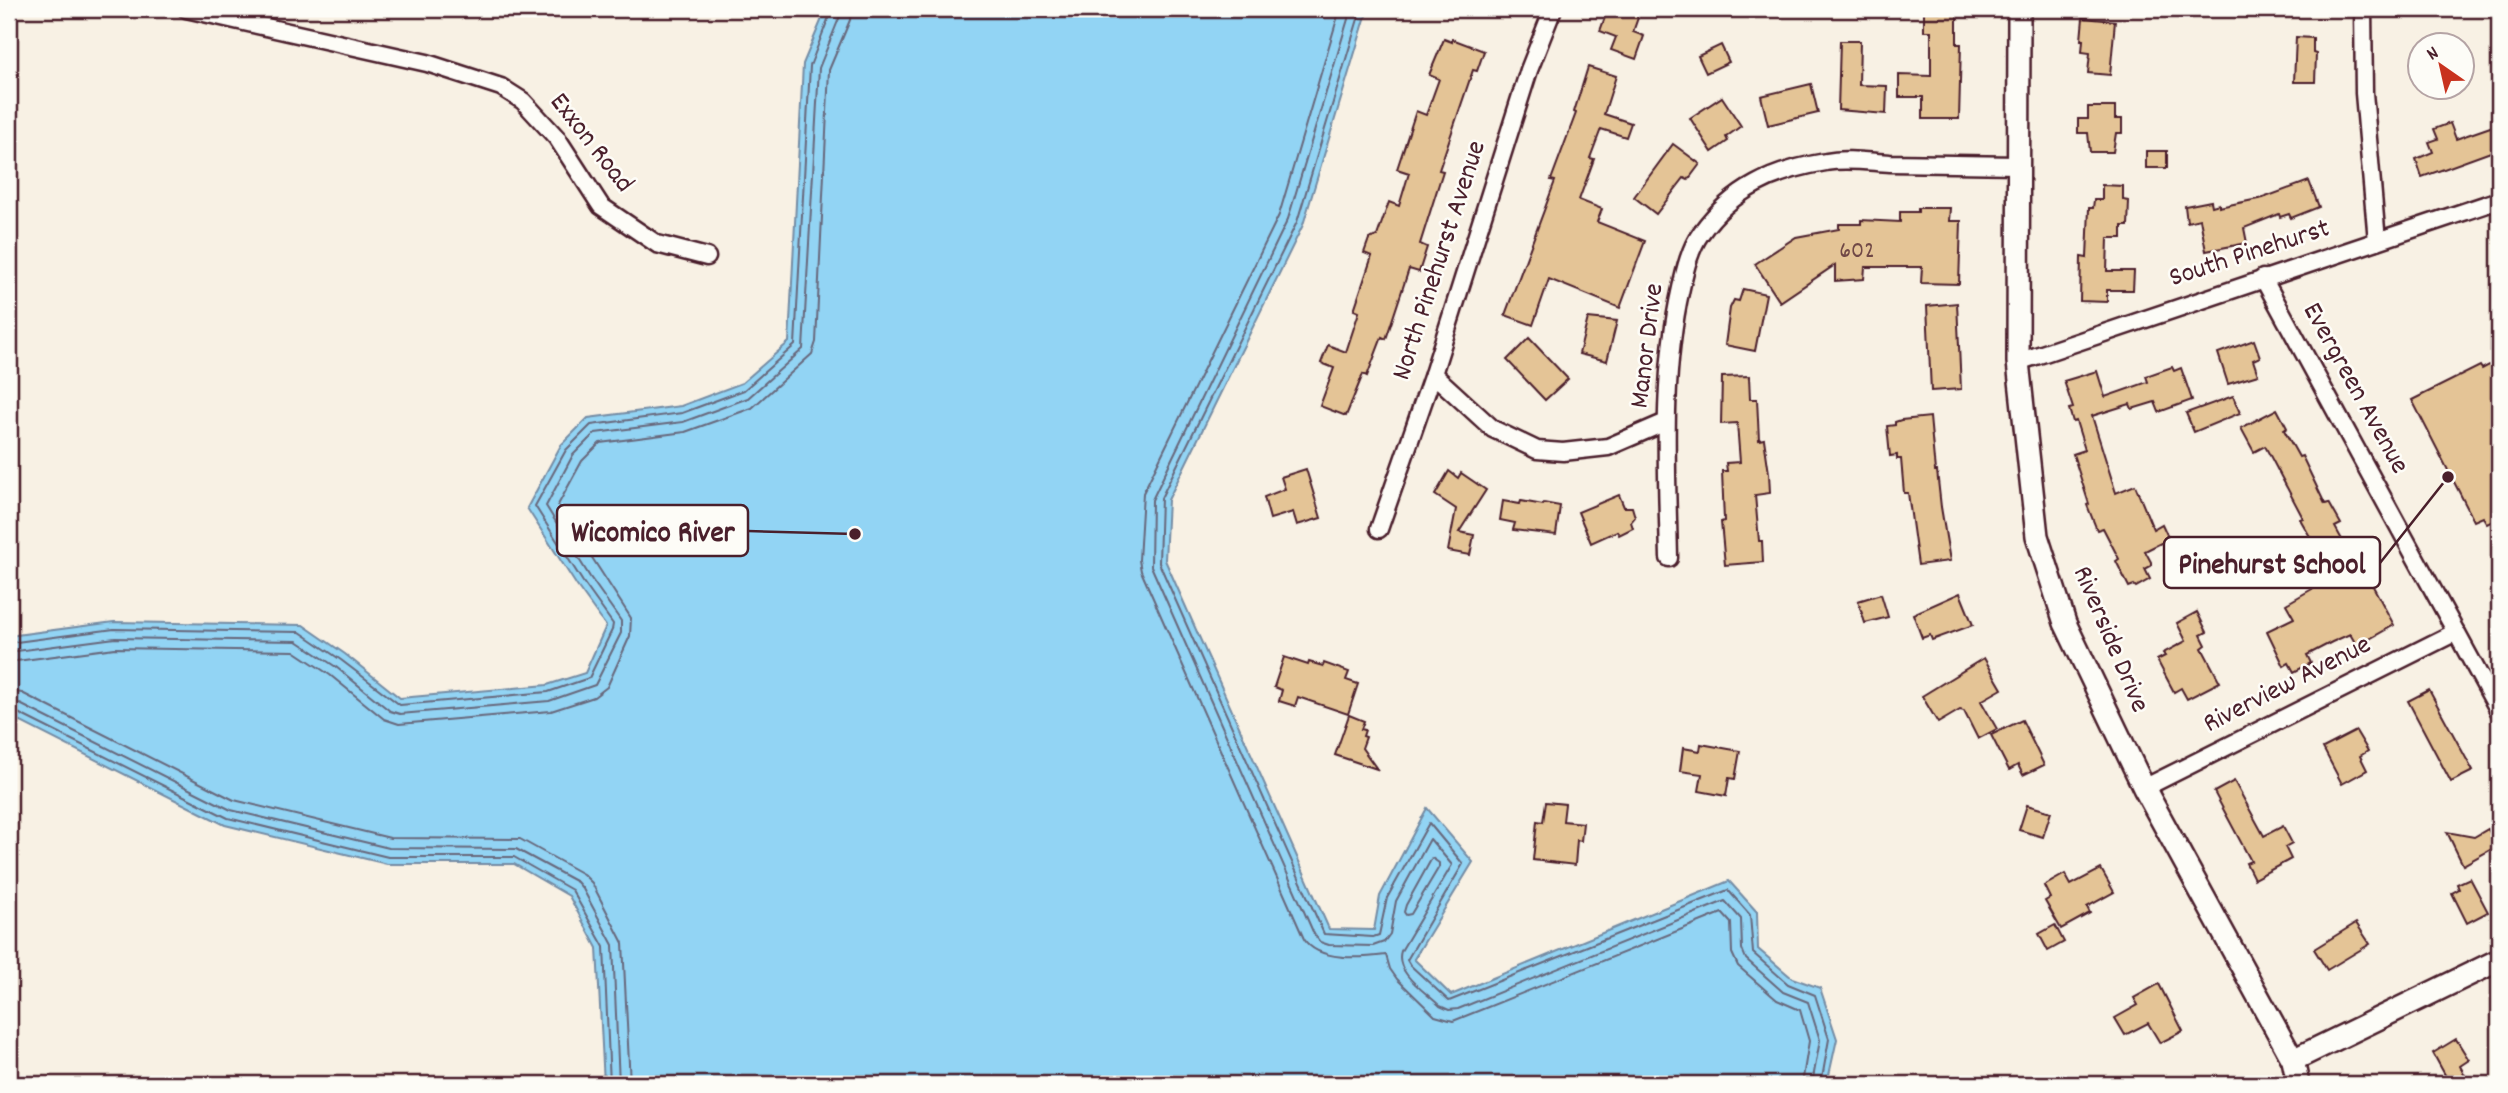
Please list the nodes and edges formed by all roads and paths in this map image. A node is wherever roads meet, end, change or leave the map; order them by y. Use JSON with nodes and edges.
{"nodes":[{"id":1,"x":186,"y":9,"type":"edge"},
{"id":2,"x":1553,"y":9,"type":"edge"},
{"id":3,"x":2019,"y":9,"type":"edge"},
{"id":4,"x":2363,"y":9,"type":"edge"},
{"id":5,"x":2018,"y":165,"type":"junction"},
{"id":6,"x":2499,"y":200,"type":"edge"},
{"id":7,"x":2377,"y":241,"type":"junction"},
{"id":8,"x":707,"y":257,"type":"dead end"},
{"id":9,"x":2263,"y":278,"type":"junction"},
{"id":10,"x":2018,"y":362,"type":"junction"},
{"id":11,"x":1433,"y":374,"type":"junction"},
{"id":12,"x":1666,"y":422,"type":"junction"},
{"id":13,"x":1379,"y":529,"type":"dead end"},
{"id":14,"x":1669,"y":558,"type":"dead end"},
{"id":15,"x":2456,"y":632,"type":"junction"},
{"id":16,"x":2499,"y":711,"type":"edge"},
{"id":17,"x":2144,"y":788,"type":"junction"},
{"id":18,"x":2499,"y":960,"type":"edge"},
{"id":19,"x":2293,"y":1060,"type":"junction"},
{"id":20,"x":2298,"y":1084,"type":"edge"}],
"edges":[{"from":1,"to":8,"type":"street","name":"Exxon Road"},
{"from":2,"to":11,"type":"street","name":"North Pinehurst Avenue"},
{"from":3,"to":5,"type":"street","name":"Riverside Drive"},
{"from":4,"to":7,"type":"street"},
{"from":5,"to":10,"type":"street","name":"Riverside Drive"},
{"from":5,"to":12,"type":"street","name":"Manor Drive"},
{"from":6,"to":7,"type":"street","name":"South Pinehurst"},
{"from":7,"to":9,"type":"street","name":"South Pinehurst"},
{"from":9,"to":10,"type":"street","name":"South Pinehurst"},
{"from":9,"to":15,"type":"street","name":"Evergreen Avenue"},
{"from":10,"to":17,"type":"street","name":"Riverside Drive"},
{"from":11,"to":12,"type":"street"},
{"from":11,"to":13,"type":"street","name":"North Pinehurst Avenue"},
{"from":12,"to":14,"type":"street","name":"Manor Drive"},
{"from":15,"to":16,"type":"street","name":"Evergreen Avenue"},
{"from":15,"to":17,"type":"street","name":"Riverview Avenue"},
{"from":17,"to":19,"type":"street","name":"Riverside Drive"},
{"from":18,"to":19,"type":"street"},
{"from":19,"to":20,"type":"street","name":"Riverside Drive"}]}
